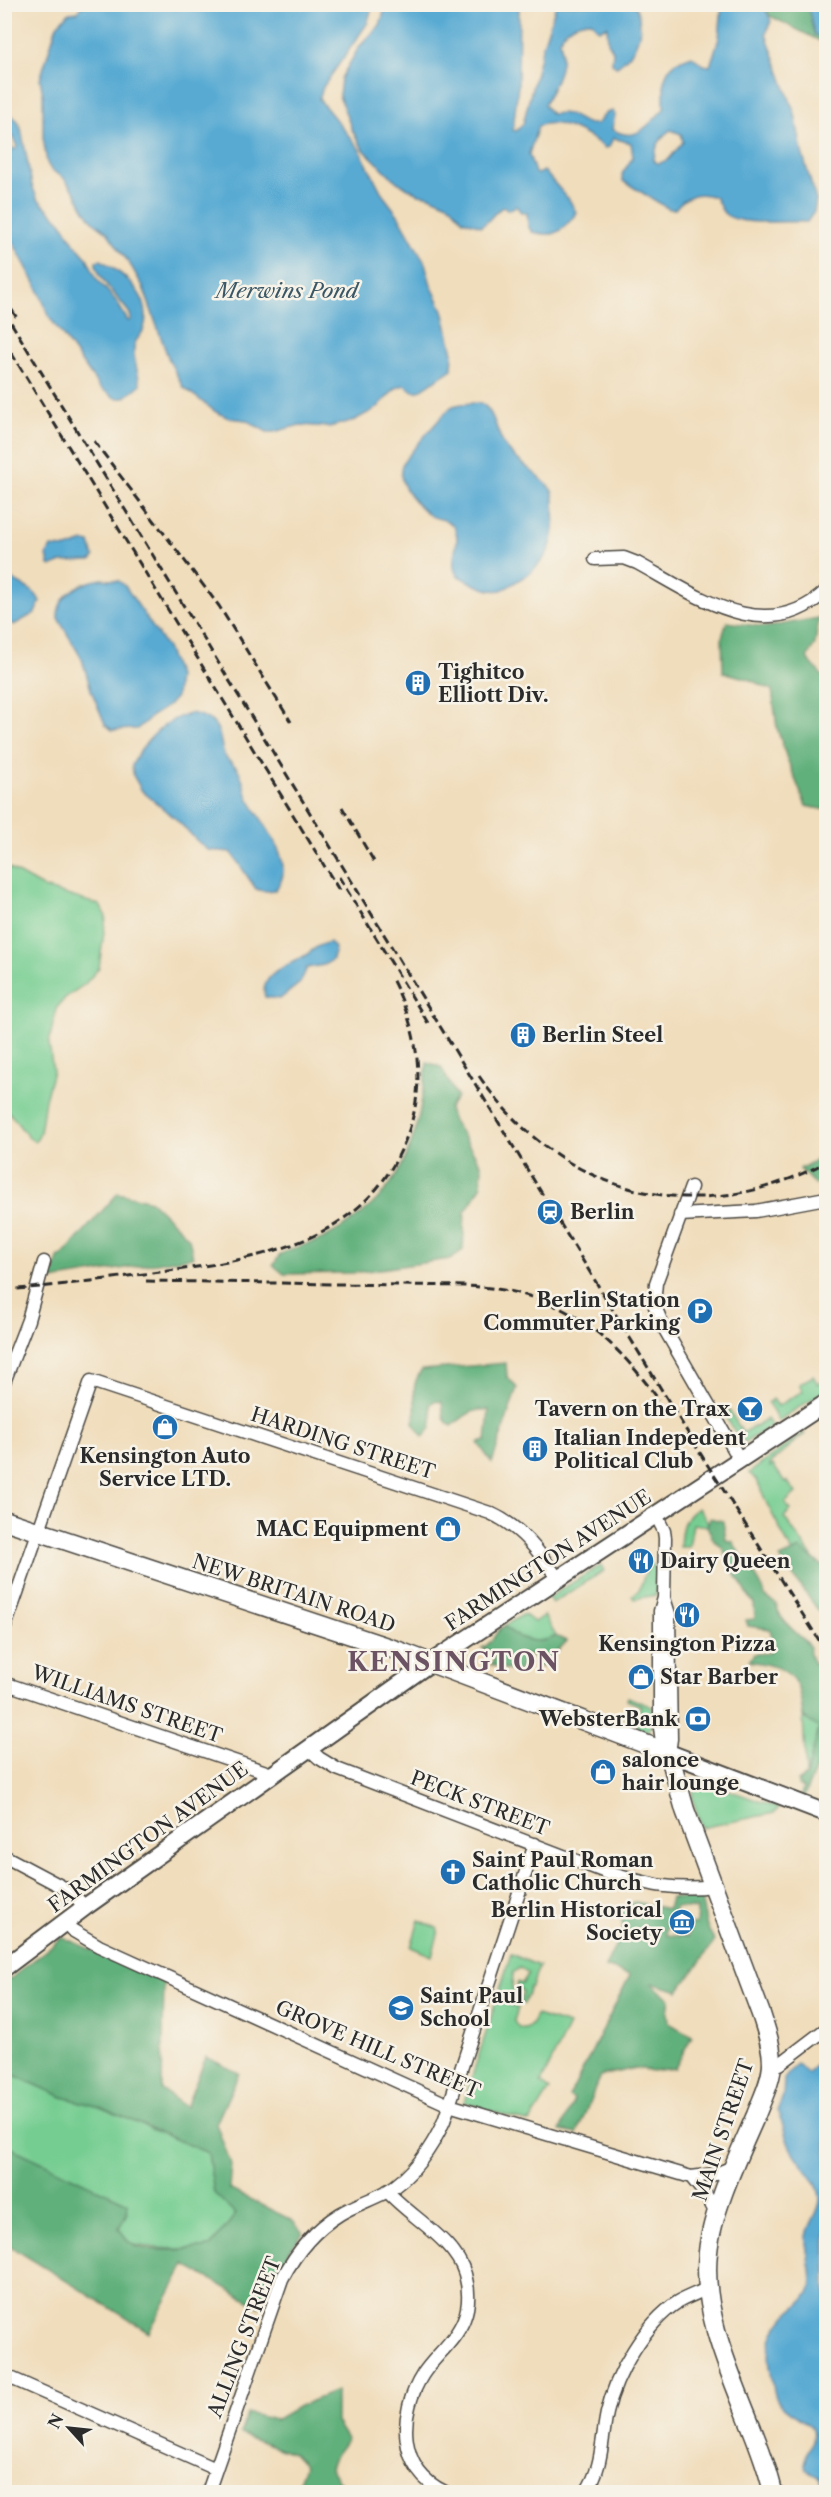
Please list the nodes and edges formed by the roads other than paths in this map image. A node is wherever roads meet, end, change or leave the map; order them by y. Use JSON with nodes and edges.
{"nodes":[{"id":1,"x":595,"y":559,"type":"dead end"},
{"id":2,"x":826,"y":591,"type":"edge"},
{"id":3,"x":691,"y":1187,"type":"dead end"},
{"id":4,"x":826,"y":1198,"type":"edge"},
{"id":5,"x":681,"y":1215,"type":"junction"},
{"id":6,"x":44,"y":1262,"type":"dead end"},
{"id":7,"x":4,"y":1382,"type":"edge"},
{"id":8,"x":826,"y":1403,"type":"edge"},
{"id":9,"x":740,"y":1460,"type":"junction"},
{"id":10,"x":656,"y":1515,"type":"junction"},
{"id":11,"x":4,"y":1520,"type":"edge"},
{"id":12,"x":39,"y":1531,"type":"junction"},
{"id":13,"x":558,"y":1579,"type":"junction"},
{"id":14,"x":4,"y":1630,"type":"edge"},
{"id":15,"x":430,"y":1663,"type":"junction"},
{"id":16,"x":4,"y":1683,"type":"edge"},
{"id":17,"x":309,"y":1749,"type":"junction"},
{"id":18,"x":669,"y":1753,"type":"junction"},
{"id":19,"x":272,"y":1774,"type":"junction"},
{"id":20,"x":826,"y":1813,"type":"edge"},
{"id":21,"x":535,"y":1844,"type":"junction"},
{"id":22,"x":4,"y":1856,"type":"edge"},
{"id":23,"x":714,"y":1886,"type":"junction"},
{"id":24,"x":85,"y":1907,"type":"junction"},
{"id":25,"x":65,"y":1922,"type":"junction"},
{"id":26,"x":4,"y":1968,"type":"edge"},
{"id":27,"x":826,"y":2029,"type":"edge"},
{"id":28,"x":772,"y":2066,"type":"junction"},
{"id":29,"x":449,"y":2106,"type":"junction"},
{"id":30,"x":735,"y":2166,"type":"junction"},
{"id":31,"x":692,"y":2177,"type":"junction"},
{"id":32,"x":387,"y":2191,"type":"junction"},
{"id":33,"x":717,"y":2215,"type":"junction"},
{"id":34,"x":708,"y":2288,"type":"junction"},
{"id":35,"x":4,"y":2374,"type":"edge"},
{"id":36,"x":216,"y":2469,"type":"junction"},
{"id":37,"x":208,"y":2493,"type":"edge"},
{"id":38,"x":445,"y":2493,"type":"edge"},
{"id":39,"x":586,"y":2493,"type":"edge"},
{"id":40,"x":773,"y":2493,"type":"edge"}],
"edges":[{"from":1,"to":2,"type":"street"},
{"from":3,"to":5,"type":"street"},
{"from":4,"to":5,"type":"street"},
{"from":5,"to":9,"type":"street"},
{"from":6,"to":7,"type":"street"},
{"from":8,"to":9,"type":"main road","name":"FARMINGTON AVENUE"},
{"from":9,"to":10,"type":"main road","name":"FARMINGTON AVENUE"},
{"from":10,"to":13,"type":"main road","name":"FARMINGTON AVENUE"},
{"from":10,"to":18,"type":"street","name":"MAIN STREET"},
{"from":11,"to":12,"type":"main road","name":"NEW BRITAIN ROAD"},
{"from":12,"to":13,"type":"street","name":"HARDING STREET"},
{"from":12,"to":14,"type":"street"},
{"from":12,"to":15,"type":"main road","name":"NEW BRITAIN ROAD"},
{"from":13,"to":15,"type":"main road","name":"FARMINGTON AVENUE"},
{"from":15,"to":17,"type":"main road","name":"FARMINGTON AVENUE"},
{"from":15,"to":18,"type":"main road","name":"NEW BRITAIN ROAD"},
{"from":16,"to":19,"type":"street","name":"WILLIAMS STREET"},
{"from":17,"to":19,"type":"main road","name":"FARMINGTON AVENUE"},
{"from":17,"to":21,"type":"street","name":"PECK STREET"},
{"from":18,"to":20,"type":"main road"},
{"from":18,"to":23,"type":"main road","name":"MAIN STREET"},
{"from":19,"to":24,"type":"main road","name":"FARMINGTON AVENUE"},
{"from":21,"to":23,"type":"street","name":"PECK STREET"},
{"from":21,"to":29,"type":"street","name":"ALLING STREET"},
{"from":22,"to":24,"type":"street"},
{"from":23,"to":28,"type":"main road","name":"MAIN STREET"},
{"from":24,"to":25,"type":"main road","name":"FARMINGTON AVENUE"},
{"from":25,"to":26,"type":"main road","name":"FARMINGTON AVENUE"},
{"from":25,"to":29,"type":"street","name":"GROVE HILL STREET"},
{"from":27,"to":28,"type":"street"},
{"from":28,"to":30,"type":"main road","name":"MAIN STREET"},
{"from":29,"to":31,"type":"street","name":"GROVE HILL STREET"},
{"from":29,"to":32,"type":"street","name":"ALLING STREET"},
{"from":30,"to":31,"type":"street","name":"GROVE HILL STREET"},
{"from":30,"to":33,"type":"main road","name":"MAIN STREET"},
{"from":31,"to":33,"type":"street"},
{"from":32,"to":36,"type":"street","name":"ALLING STREET"},
{"from":32,"to":38,"type":"street"},
{"from":33,"to":34,"type":"main road","name":"MAIN STREET"},
{"from":34,"to":39,"type":"street"},
{"from":34,"to":40,"type":"main road","name":"MAIN STREET"},
{"from":35,"to":36,"type":"street"},
{"from":36,"to":37,"type":"street","name":"ALLING STREET"}]}
